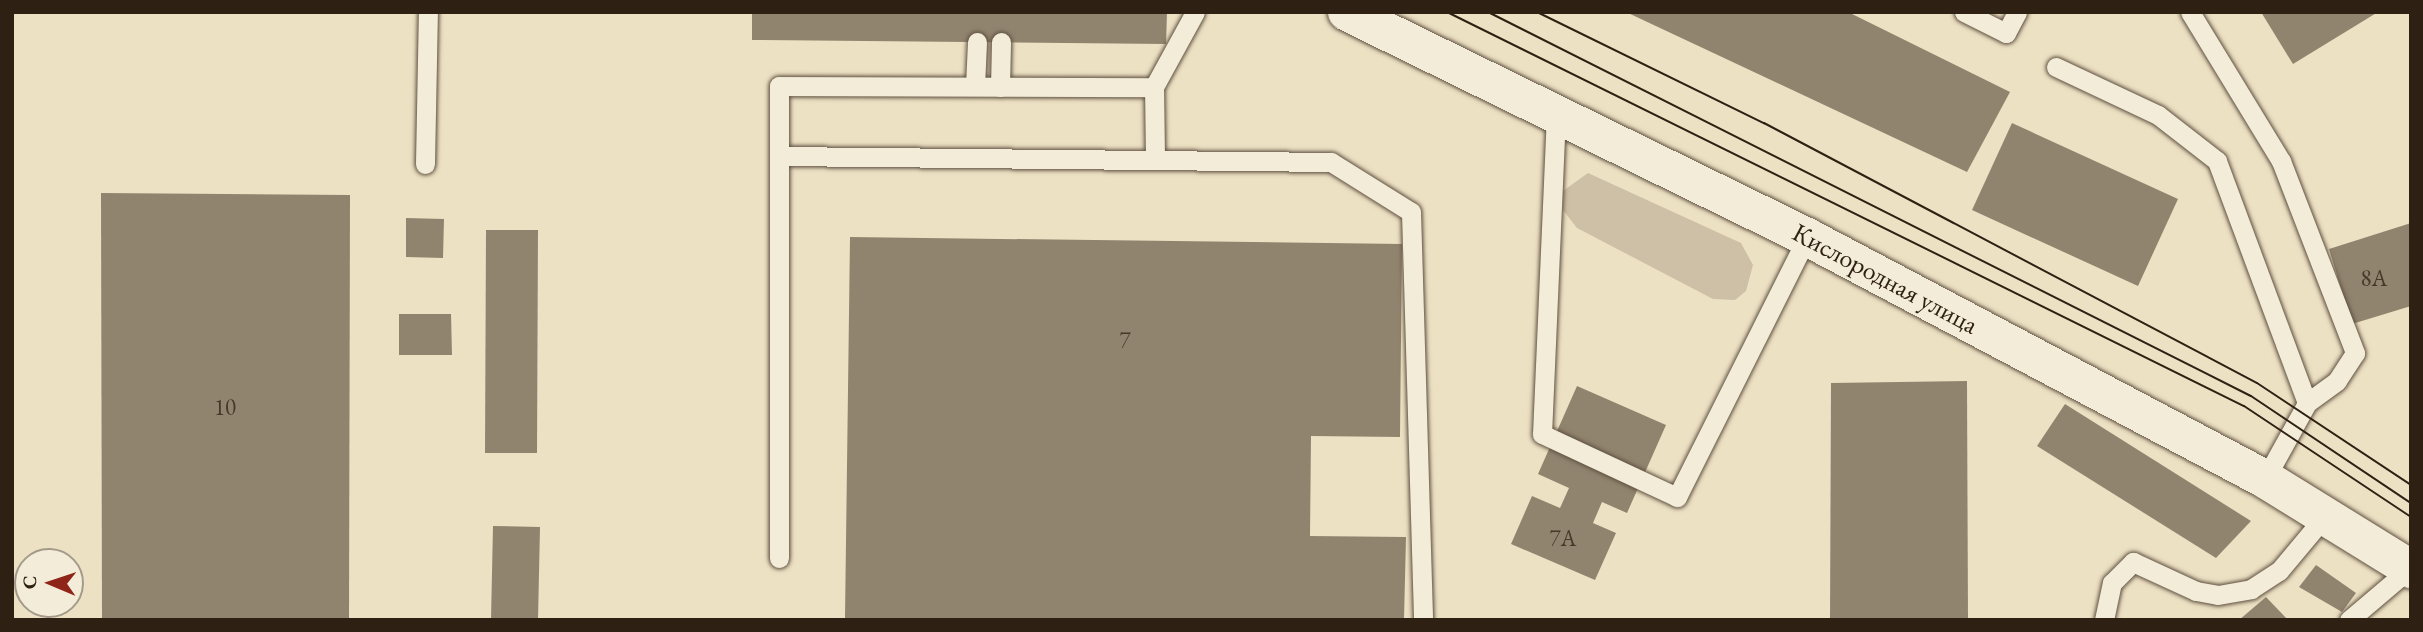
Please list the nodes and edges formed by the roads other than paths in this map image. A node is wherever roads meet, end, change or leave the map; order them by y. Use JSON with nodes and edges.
{"nodes":[{"id":1,"x":428,"y":12,"type":"edge"},
{"id":2,"x":1195,"y":12,"type":"edge"},
{"id":3,"x":1347,"y":12,"type":"edge"},
{"id":4,"x":1964,"y":12,"type":"edge"},
{"id":5,"x":2017,"y":12,"type":"edge"},
{"id":6,"x":2190,"y":12,"type":"edge"},
{"id":7,"x":977,"y":42,"type":"dead end"},
{"id":8,"x":1001,"y":42,"type":"dead end"},
{"id":9,"x":2056,"y":67,"type":"dead end"},
{"id":10,"x":975,"y":86,"type":"junction"},
{"id":11,"x":1000,"y":87,"type":"junction"},
{"id":12,"x":1154,"y":87,"type":"junction"},
{"id":13,"x":1556,"y":114,"type":"junction"},
{"id":14,"x":780,"y":156,"type":"junction"},
{"id":15,"x":1155,"y":157,"type":"junction"},
{"id":16,"x":425,"y":164,"type":"dead end"},
{"id":17,"x":1807,"y":237,"type":"junction"},
{"id":18,"x":2308,"y":403,"type":"junction"},
{"id":19,"x":2265,"y":479,"type":"junction"},
{"id":20,"x":2325,"y":516,"type":"junction"},
{"id":21,"x":779,"y":558,"type":"dead end"},
{"id":22,"x":2410,"y":569,"type":"edge"},
{"id":23,"x":1423,"y":620,"type":"edge"},
{"id":24,"x":2104,"y":620,"type":"edge"},
{"id":25,"x":2349,"y":620,"type":"edge"}],
"edges":[{"from":1,"to":16,"type":"lane"},
{"from":2,"to":12,"type":"lane"},
{"from":3,"to":13,"type":"street","name":"Кислородная улица"},
{"from":4,"to":5,"type":"lane"},
{"from":6,"to":18,"type":"lane"},
{"from":7,"to":10,"type":"lane"},
{"from":8,"to":11,"type":"lane"},
{"from":9,"to":18,"type":"lane"},
{"from":10,"to":11,"type":"lane"},
{"from":10,"to":14,"type":"lane"},
{"from":11,"to":12,"type":"lane"},
{"from":12,"to":15,"type":"lane"},
{"from":13,"to":17,"type":"street","name":"Кислородная улица"},
{"from":13,"to":17,"type":"lane"},
{"from":14,"to":15,"type":"lane"},
{"from":14,"to":21,"type":"lane"},
{"from":15,"to":23,"type":"lane"},
{"from":17,"to":19,"type":"street","name":"Кислородная улица"},
{"from":18,"to":19,"type":"lane"},
{"from":19,"to":20,"type":"street","name":"Кислородная улица"},
{"from":20,"to":22,"type":"street","name":"Кислородная улица"},
{"from":20,"to":24,"type":"lane"},
{"from":22,"to":25,"type":"lane"}]}
